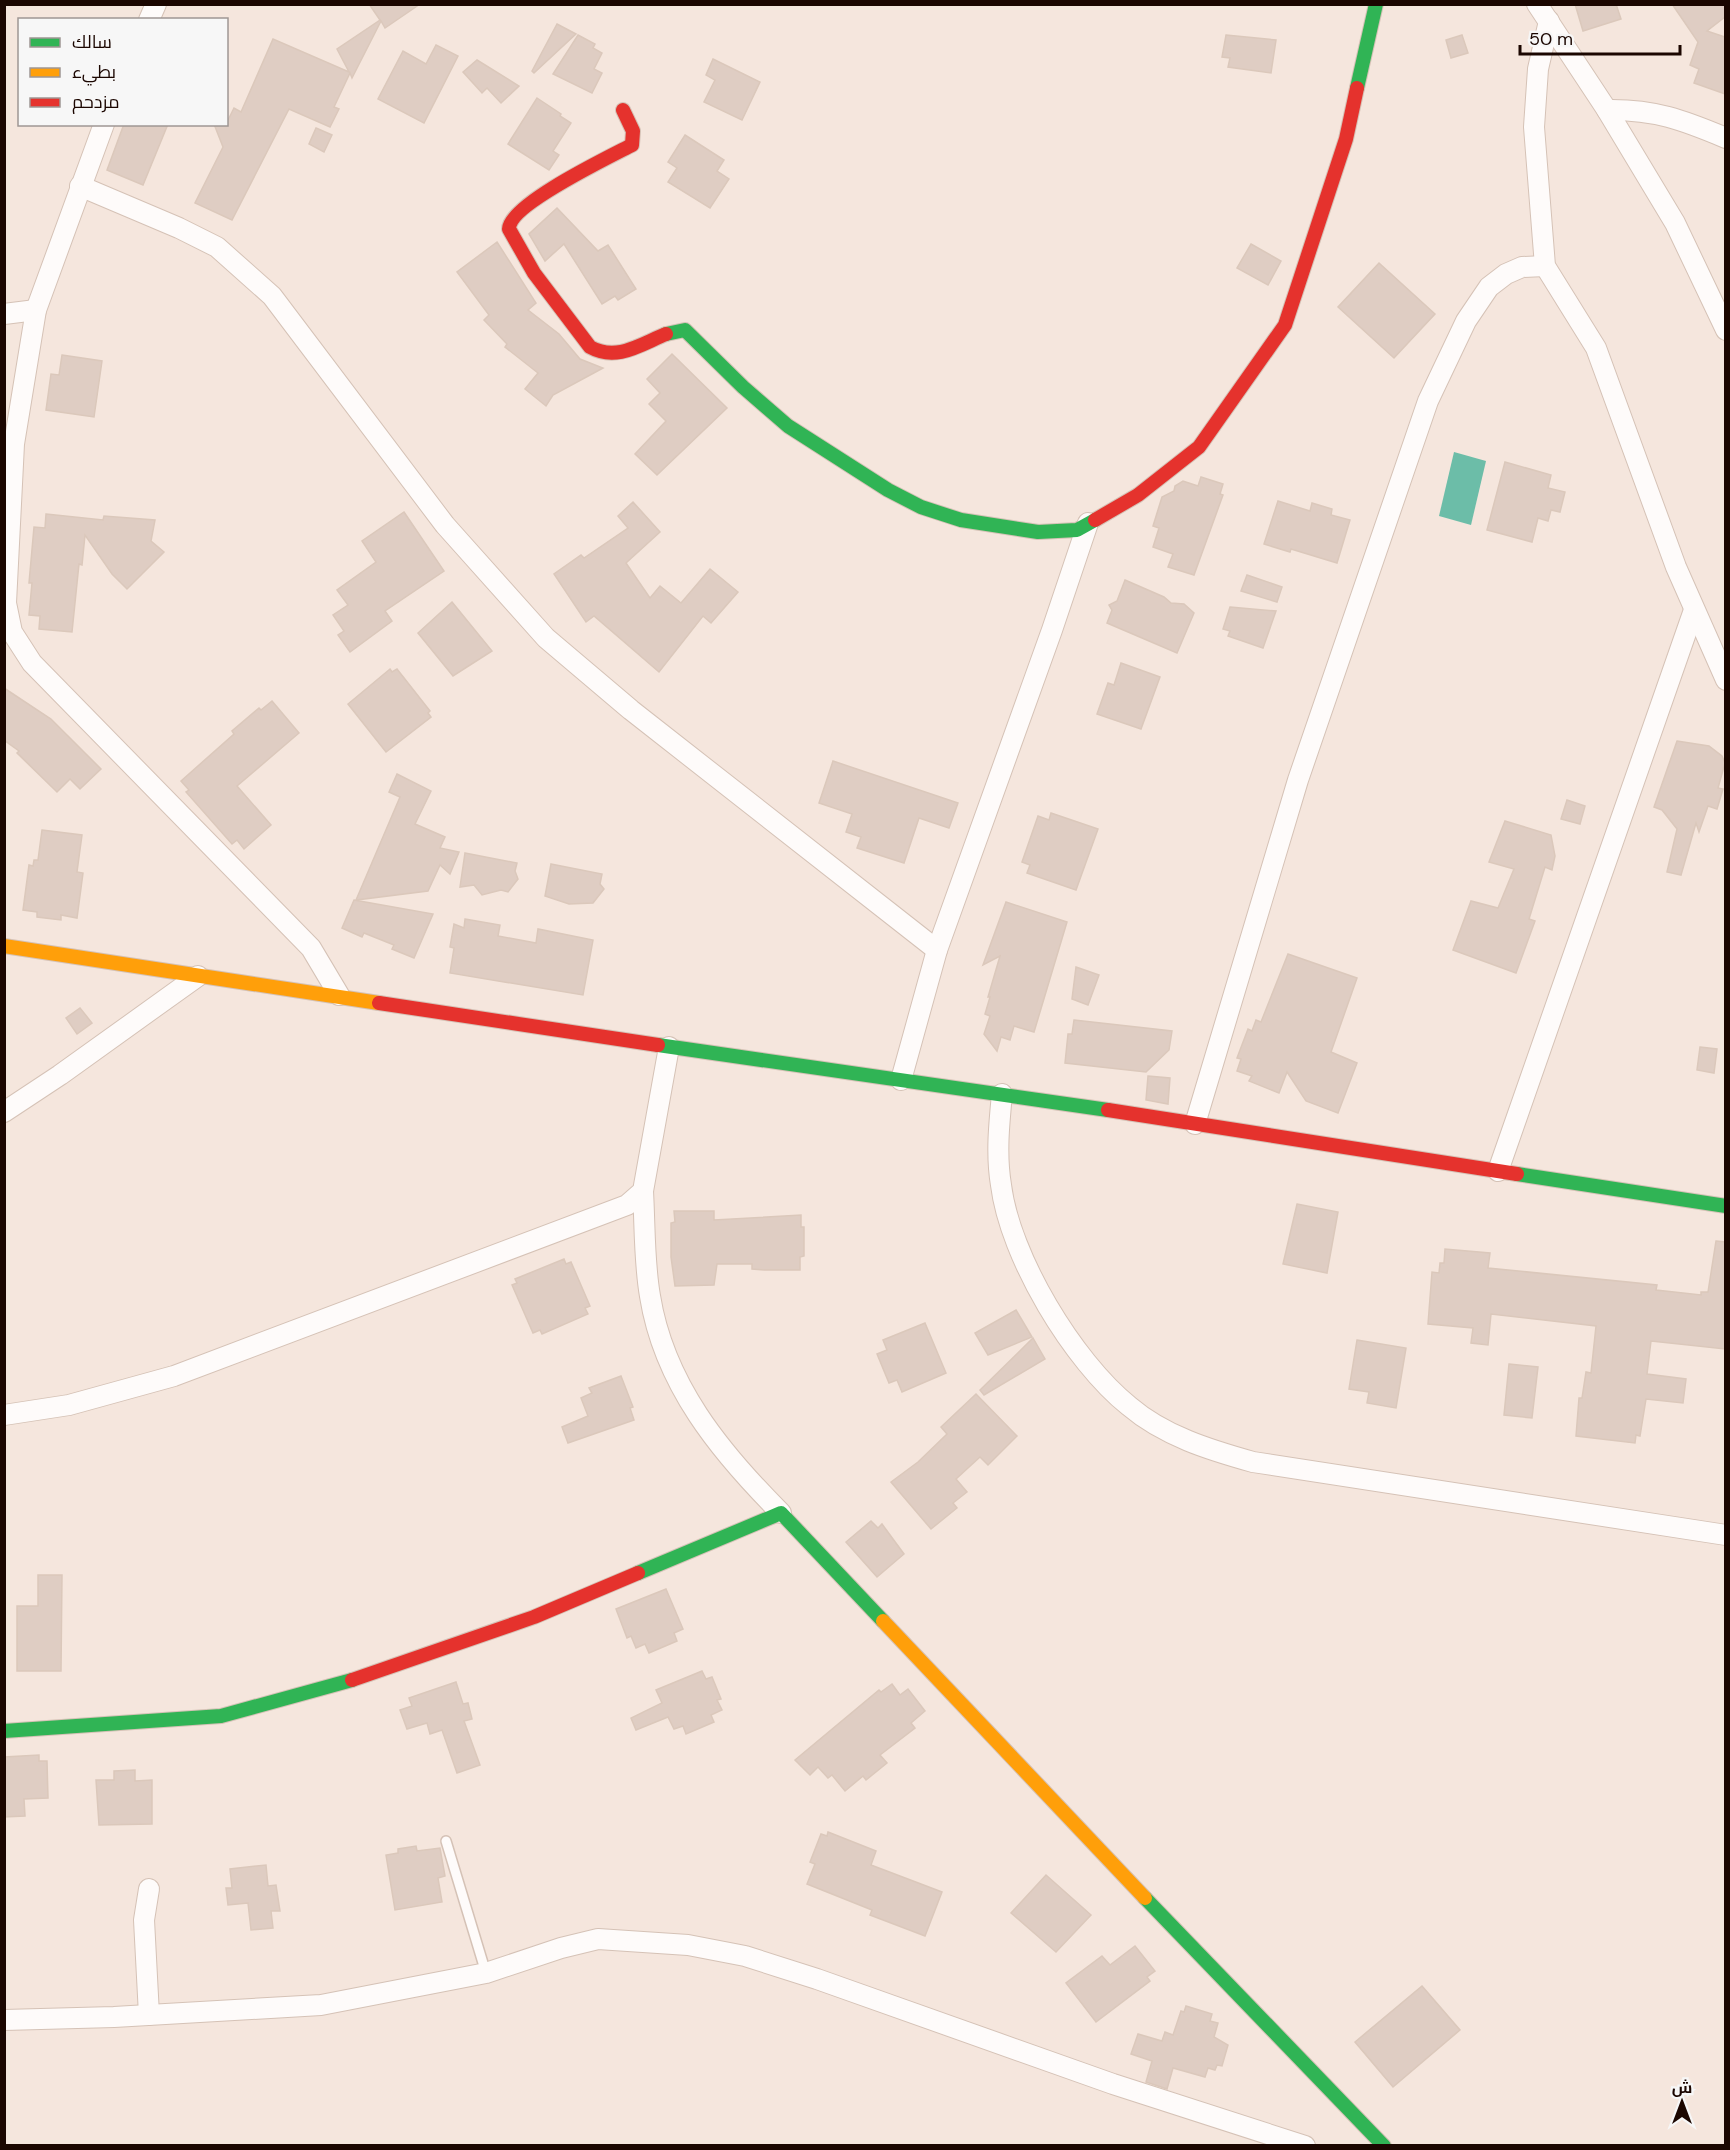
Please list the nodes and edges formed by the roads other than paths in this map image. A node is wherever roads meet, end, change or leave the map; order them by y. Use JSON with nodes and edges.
{"nodes":[{"id":1,"x":156,"y":4,"type":"edge"},
{"id":2,"x":1376,"y":4,"type":"edge"},
{"id":3,"x":1538,"y":4,"type":"edge"},
{"id":4,"x":150,"y":18,"type":"edge"},
{"id":5,"x":1550,"y":21,"type":"junction"},
{"id":6,"x":623,"y":110,"type":"dead end"},
{"id":7,"x":1607,"y":110,"type":"junction"},
{"id":8,"x":103,"y":126,"type":"edge"},
{"id":9,"x":1725,"y":138,"type":"edge"},
{"id":10,"x":80,"y":186,"type":"junction"},
{"id":11,"x":1545,"y":266,"type":"junction"},
{"id":12,"x":36,"y":310,"type":"junction"},
{"id":13,"x":4,"y":314,"type":"edge"},
{"id":14,"x":1725,"y":330,"type":"edge"},
{"id":15,"x":1088,"y":523,"type":"junction"},
{"id":16,"x":1694,"y":610,"type":"junction"},
{"id":17,"x":11,"y":638,"type":"edge"},
{"id":18,"x":1725,"y":680,"type":"edge"},
{"id":19,"x":4,"y":946,"type":"edge"},
{"id":20,"x":937,"y":950,"type":"junction"},
{"id":21,"x":198,"y":976,"type":"junction"},
{"id":22,"x":339,"y":995,"type":"junction"},
{"id":23,"x":669,"y":1047,"type":"junction"},
{"id":24,"x":901,"y":1080,"type":"junction"},
{"id":25,"x":1002,"y":1094,"type":"junction"},
{"id":26,"x":4,"y":1112,"type":"edge"},
{"id":27,"x":1195,"y":1124,"type":"junction"},
{"id":28,"x":1498,"y":1172,"type":"junction"},
{"id":29,"x":643,"y":1191,"type":"junction"},
{"id":30,"x":1725,"y":1206,"type":"edge"},
{"id":31,"x":4,"y":1415,"type":"edge"},
{"id":32,"x":781,"y":1513,"type":"junction"},
{"id":33,"x":1725,"y":1535,"type":"edge"},
{"id":34,"x":4,"y":1731,"type":"edge"},
{"id":35,"x":446,"y":1841,"type":"dead end"},
{"id":36,"x":149,"y":1889,"type":"dead end"},
{"id":37,"x":486,"y":1973,"type":"junction"},
{"id":38,"x":149,"y":2015,"type":"junction"},
{"id":39,"x":4,"y":2020,"type":"edge"},
{"id":40,"x":1305,"y":2145,"type":"edge"},
{"id":41,"x":1384,"y":2145,"type":"edge"}],
"edges":[{"from":1,"to":4,"type":"street"},
{"from":2,"to":15,"type":"street"},
{"from":3,"to":5,"type":"street"},
{"from":5,"to":7,"type":"street"},
{"from":5,"to":11,"type":"street"},
{"from":6,"to":15,"type":"street"},
{"from":7,"to":9,"type":"street"},
{"from":7,"to":14,"type":"street"},
{"from":8,"to":10,"type":"street"},
{"from":10,"to":12,"type":"street"},
{"from":10,"to":20,"type":"street"},
{"from":11,"to":16,"type":"street"},
{"from":11,"to":27,"type":"street"},
{"from":12,"to":13,"type":"street"},
{"from":12,"to":17,"type":"street"},
{"from":15,"to":20,"type":"street"},
{"from":16,"to":18,"type":"street"},
{"from":16,"to":28,"type":"street"},
{"from":17,"to":22,"type":"street"},
{"from":19,"to":21,"type":"street"},
{"from":20,"to":24,"type":"street"},
{"from":21,"to":22,"type":"street"},
{"from":21,"to":26,"type":"street"},
{"from":22,"to":23,"type":"street"},
{"from":23,"to":24,"type":"street"},
{"from":23,"to":29,"type":"street"},
{"from":24,"to":25,"type":"street"},
{"from":25,"to":27,"type":"street"},
{"from":25,"to":33,"type":"street"},
{"from":27,"to":28,"type":"street"},
{"from":28,"to":30,"type":"street"},
{"from":29,"to":31,"type":"street"},
{"from":29,"to":32,"type":"street"},
{"from":32,"to":34,"type":"street"},
{"from":32,"to":41,"type":"street"},
{"from":35,"to":37,"type":"lane"},
{"from":36,"to":38,"type":"street"},
{"from":37,"to":38,"type":"street"},
{"from":37,"to":40,"type":"street"},
{"from":38,"to":39,"type":"street"}]}
